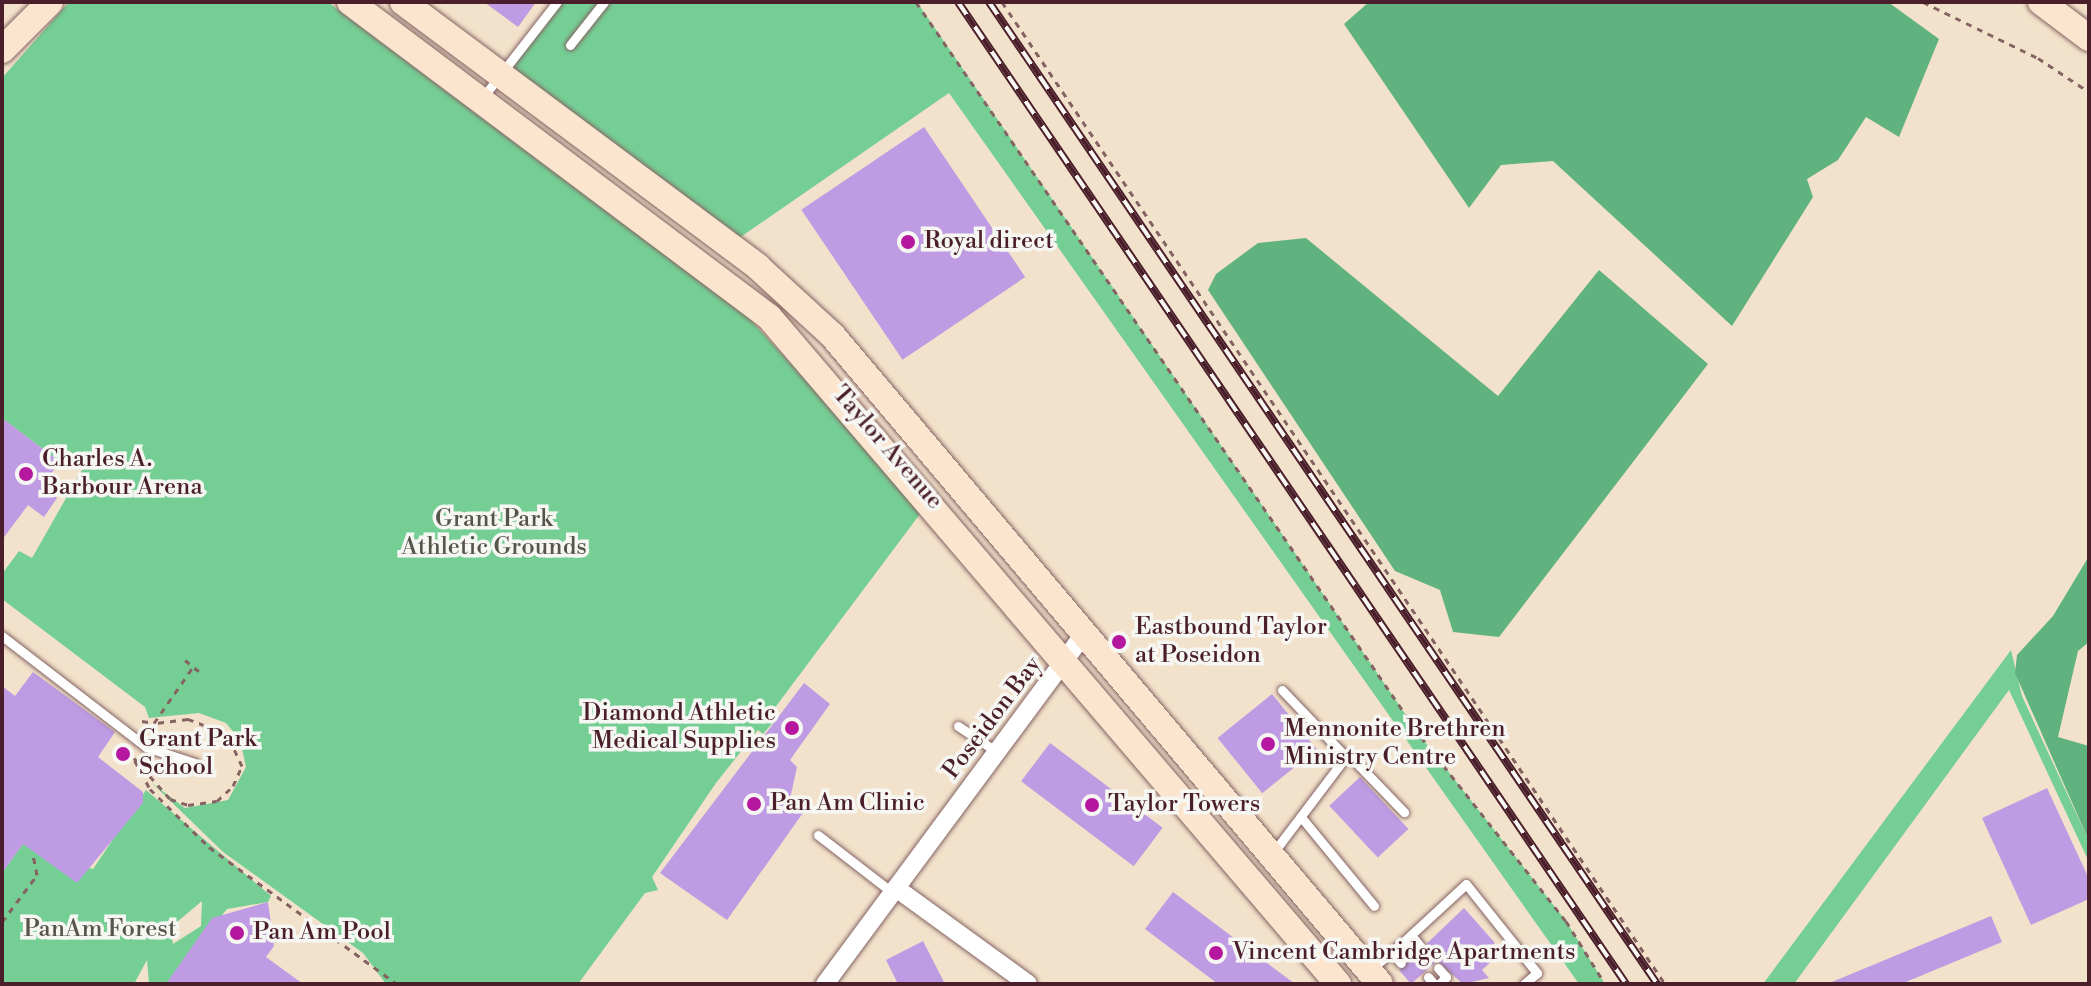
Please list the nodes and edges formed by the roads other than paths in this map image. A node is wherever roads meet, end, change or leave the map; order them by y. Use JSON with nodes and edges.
{"nodes":[{"id":1,"x":32,"y":2,"type":"edge"},
{"id":2,"x":50,"y":2,"type":"edge"},
{"id":3,"x":350,"y":2,"type":"edge"},
{"id":4,"x":403,"y":2,"type":"edge"},
{"id":5,"x":557,"y":2,"type":"edge"},
{"id":6,"x":604,"y":2,"type":"edge"},
{"id":7,"x":2041,"y":2,"type":"edge"},
{"id":8,"x":2089,"y":38,"type":"edge"},
{"id":9,"x":2,"y":42,"type":"edge"},
{"id":10,"x":570,"y":45,"type":"dead end"},
{"id":11,"x":2,"y":50,"type":"edge"},
{"id":12,"x":500,"y":75,"type":"junction"},
{"id":13,"x":481,"y":100,"type":"junction"},
{"id":14,"x":1084,"y":634,"type":"junction"},
{"id":15,"x":2,"y":636,"type":"edge"},
{"id":16,"x":1066,"y":660,"type":"junction"},
{"id":17,"x":1282,"y":690,"type":"dead end"},
{"id":18,"x":958,"y":726,"type":"dead end"},
{"id":19,"x":997,"y":752,"type":"junction"},
{"id":20,"x":1346,"y":757,"type":"junction"},
{"id":21,"x":195,"y":763,"type":"dead end"},
{"id":22,"x":1404,"y":812,"type":"dead end"},
{"id":23,"x":1301,"y":817,"type":"junction"},
{"id":24,"x":818,"y":835,"type":"dead end"},
{"id":25,"x":1271,"y":855,"type":"junction"},
{"id":26,"x":894,"y":891,"type":"junction"},
{"id":27,"x":1374,"y":906,"type":"dead end"},
{"id":28,"x":1411,"y":935,"type":"junction"},
{"id":29,"x":1401,"y":944,"type":"junction"},
{"id":30,"x":1420,"y":946,"type":"dead end"},
{"id":31,"x":1392,"y":952,"type":"junction"},
{"id":32,"x":1410,"y":955,"type":"dead end"},
{"id":33,"x":1401,"y":963,"type":"dead end"},
{"id":34,"x":1438,"y":968,"type":"dead end"},
{"id":35,"x":1375,"y":977,"type":"edge"},
{"id":36,"x":1433,"y":982,"type":"edge"},
{"id":37,"x":825,"y":984,"type":"edge"},
{"id":38,"x":1028,"y":984,"type":"edge"},
{"id":39,"x":1338,"y":984,"type":"edge"},
{"id":40,"x":1524,"y":984,"type":"edge"}],
"edges":[{"from":1,"to":9,"type":"main road"},
{"from":2,"to":11,"type":"main road"},
{"from":3,"to":13,"type":"main road","name":"Taylor Avenue"},
{"from":4,"to":12,"type":"main road","name":"Taylor Avenue"},
{"from":5,"to":12,"type":"lane"},
{"from":6,"to":10,"type":"lane"},
{"from":7,"to":8,"type":"main road"},
{"from":12,"to":13,"type":"lane"},
{"from":12,"to":14,"type":"main road","name":"Taylor Avenue"},
{"from":13,"to":16,"type":"main road","name":"Taylor Avenue"},
{"from":14,"to":16,"type":"street","name":"Poseidon Bay"},
{"from":14,"to":25,"type":"main road","name":"Taylor Avenue"},
{"from":15,"to":21,"type":"lane"},
{"from":16,"to":19,"type":"street","name":"Poseidon Bay"},
{"from":16,"to":39,"type":"main road","name":"Taylor Avenue"},
{"from":17,"to":20,"type":"lane"},
{"from":18,"to":19,"type":"lane"},
{"from":19,"to":26,"type":"street","name":"Poseidon Bay"},
{"from":20,"to":22,"type":"lane"},
{"from":20,"to":23,"type":"lane"},
{"from":23,"to":25,"type":"lane"},
{"from":23,"to":27,"type":"lane"},
{"from":24,"to":26,"type":"lane"},
{"from":25,"to":35,"type":"main road","name":"Taylor Avenue"},
{"from":26,"to":37,"type":"street","name":"Poseidon Bay"},
{"from":26,"to":38,"type":"street"},
{"from":28,"to":29,"type":"lane"},
{"from":28,"to":30,"type":"lane"},
{"from":28,"to":40,"type":"lane"},
{"from":29,"to":31,"type":"lane"},
{"from":29,"to":32,"type":"lane"},
{"from":31,"to":33,"type":"lane"},
{"from":31,"to":35,"type":"lane"},
{"from":34,"to":36,"type":"lane"}]}
